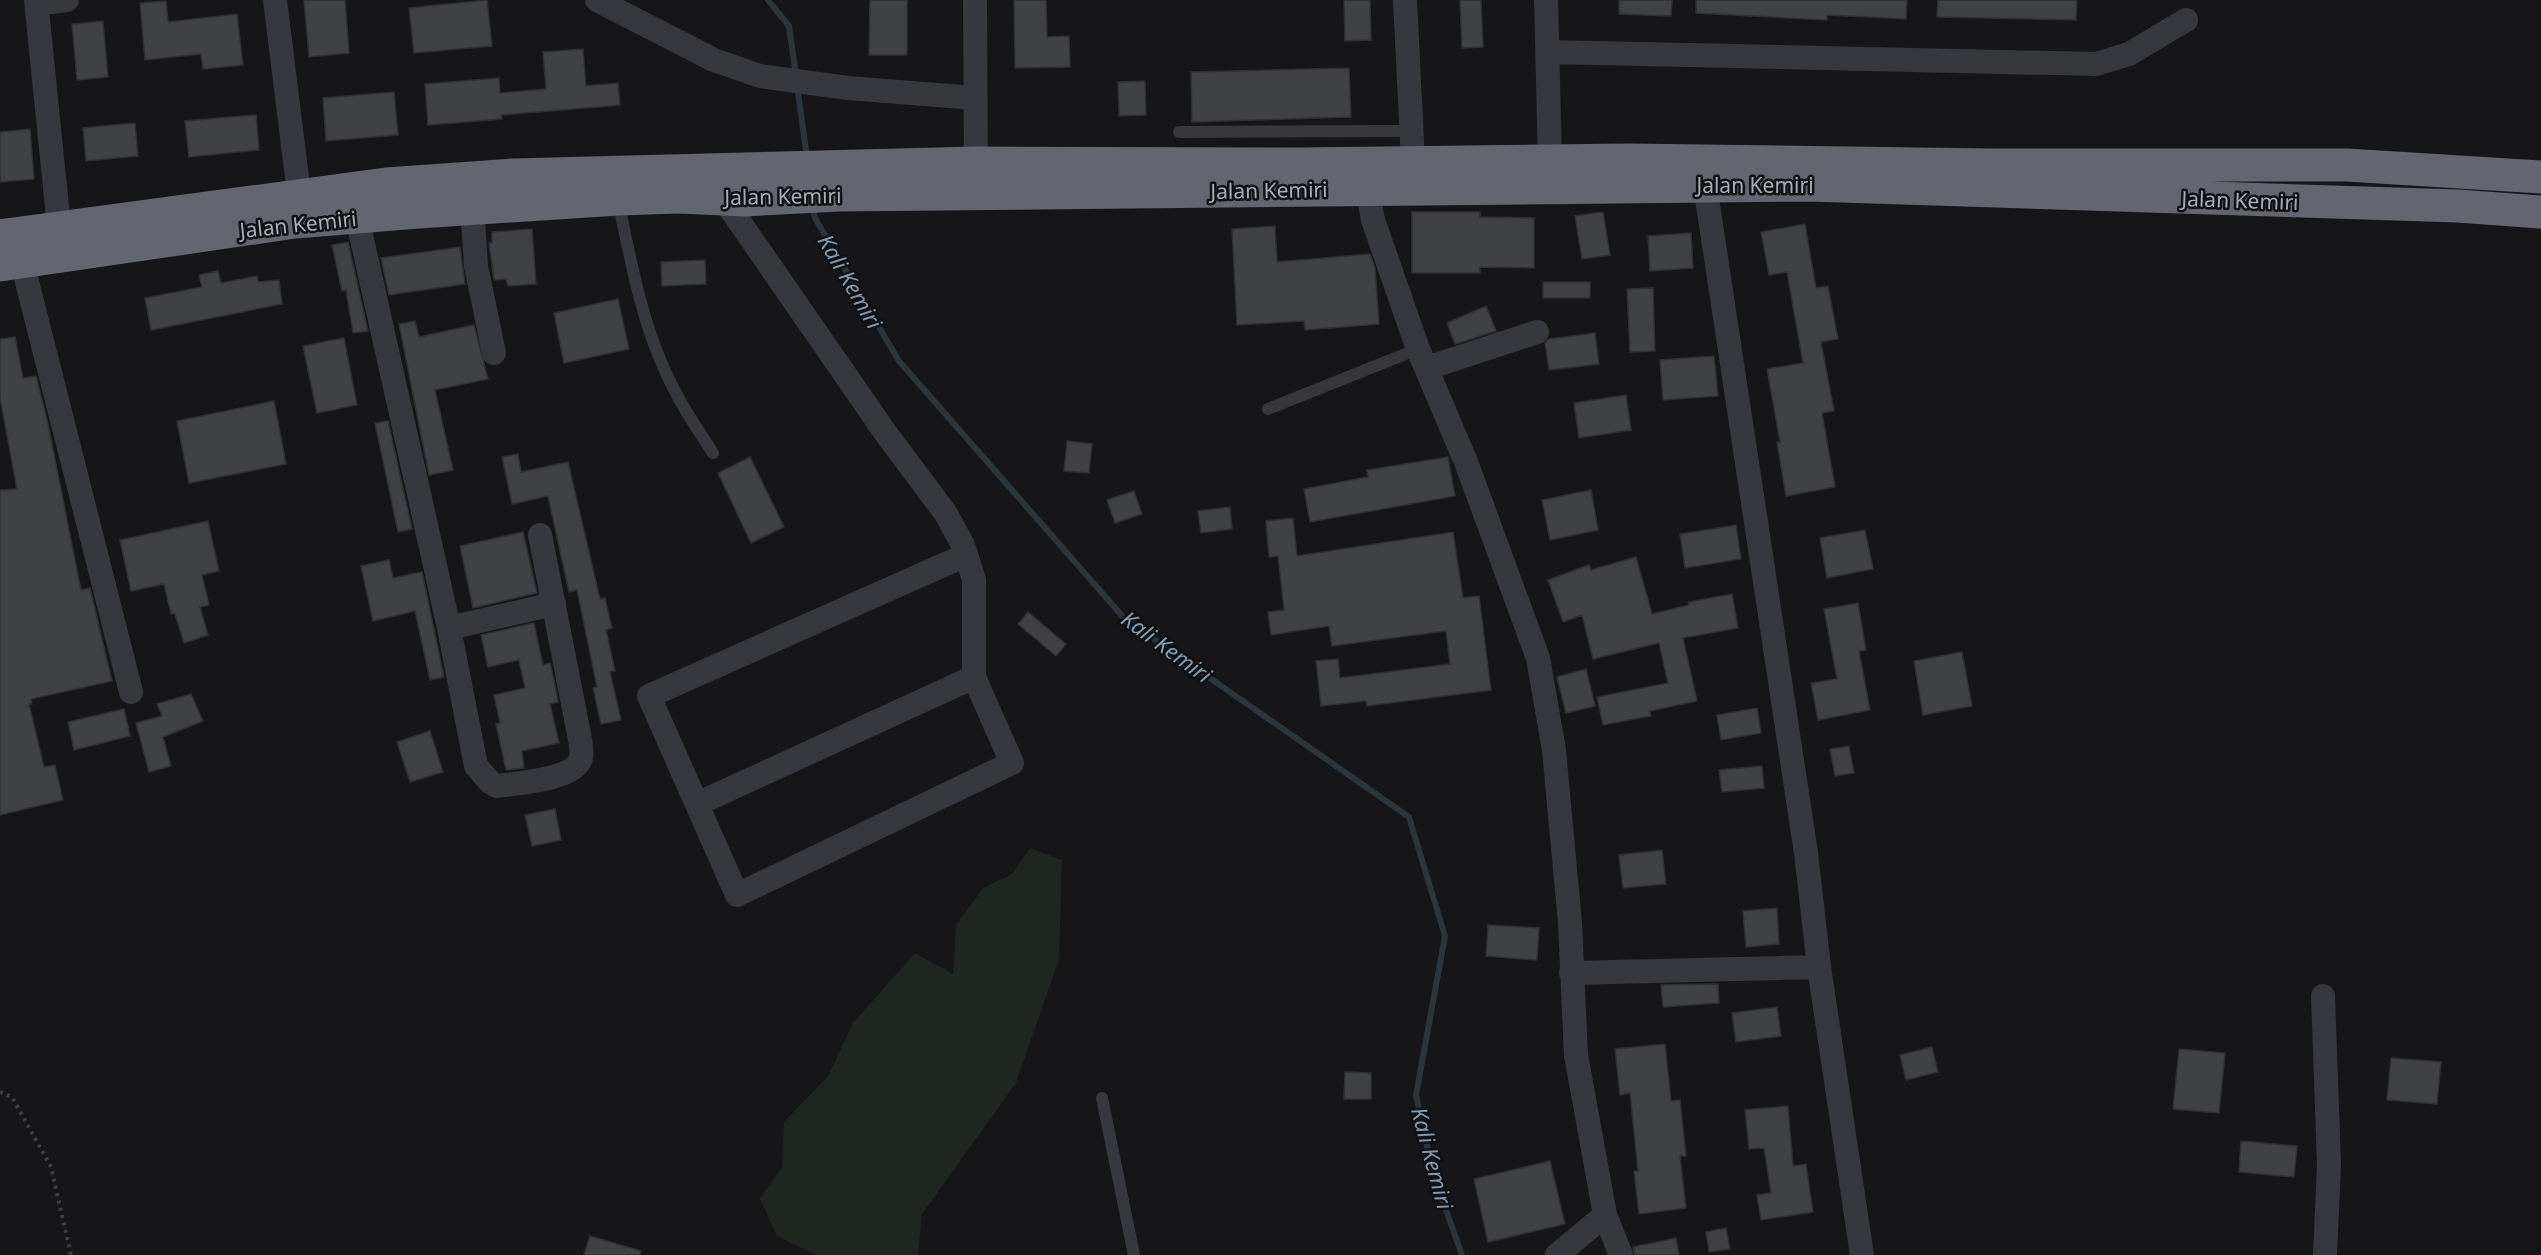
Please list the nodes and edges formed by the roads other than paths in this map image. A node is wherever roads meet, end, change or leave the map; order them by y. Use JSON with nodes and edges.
{"nodes":[{"id":1,"x":67,"y":0,"type":"edge"},
{"id":2,"x":274,"y":0,"type":"edge"},
{"id":3,"x":597,"y":0,"type":"edge"},
{"id":4,"x":975,"y":0,"type":"edge"},
{"id":5,"x":1406,"y":0,"type":"edge"},
{"id":6,"x":1546,"y":0,"type":"edge"},
{"id":7,"x":37,"y":2,"type":"edge"},
{"id":8,"x":2186,"y":20,"type":"dead end"},
{"id":9,"x":1548,"y":52,"type":"junction"},
{"id":10,"x":975,"y":98,"type":"junction"},
{"id":11,"x":1179,"y":132,"type":"dead end"},
{"id":12,"x":1412,"y":146,"type":"junction"},
{"id":13,"x":1550,"y":162,"type":"junction"},
{"id":14,"x":1703,"y":173,"type":"junction"},
{"id":15,"x":1365,"y":175,"type":"junction"},
{"id":16,"x":2541,"y":177,"type":"edge"},
{"id":17,"x":976,"y":179,"type":"junction"},
{"id":18,"x":738,"y":189,"type":"junction"},
{"id":19,"x":299,"y":194,"type":"junction"},
{"id":20,"x":618,"y":199,"type":"junction"},
{"id":21,"x":472,"y":207,"type":"junction"},
{"id":22,"x":2541,"y":212,"type":"edge"},
{"id":23,"x":357,"y":217,"type":"junction"},
{"id":24,"x":59,"y":227,"type":"junction"},
{"id":25,"x":0,"y":236,"type":"edge"},
{"id":26,"x":11,"y":263,"type":"edge"},
{"id":27,"x":1537,"y":332,"type":"dead end"},
{"id":28,"x":494,"y":353,"type":"dead end"},
{"id":29,"x":1423,"y":358,"type":"junction"},
{"id":30,"x":1268,"y":409,"type":"dead end"},
{"id":31,"x":713,"y":453,"type":"dead end"},
{"id":32,"x":540,"y":535,"type":"dead end"},
{"id":33,"x":966,"y":555,"type":"junction"},
{"id":34,"x":554,"y":604,"type":"junction"},
{"id":35,"x":449,"y":628,"type":"junction"},
{"id":36,"x":974,"y":677,"type":"junction"},
{"id":37,"x":131,"y":693,"type":"dead end"},
{"id":38,"x":697,"y":804,"type":"junction"},
{"id":39,"x":1819,"y":967,"type":"junction"},
{"id":40,"x":1571,"y":973,"type":"junction"},
{"id":41,"x":2323,"y":996,"type":"dead end"},
{"id":42,"x":1102,"y":1098,"type":"dead end"},
{"id":43,"x":1605,"y":1215,"type":"junction"},
{"id":44,"x":1134,"y":1255,"type":"edge"},
{"id":45,"x":1557,"y":1255,"type":"edge"},
{"id":46,"x":1621,"y":1255,"type":"edge"},
{"id":47,"x":1862,"y":1255,"type":"edge"},
{"id":48,"x":2325,"y":1255,"type":"edge"}],
"edges":[{"from":1,"to":7,"type":"street"},
{"from":2,"to":19,"type":"street"},
{"from":3,"to":10,"type":"street"},
{"from":4,"to":10,"type":"street"},
{"from":5,"to":12,"type":"street"},
{"from":6,"to":9,"type":"street"},
{"from":7,"to":24,"type":"street"},
{"from":8,"to":9,"type":"street"},
{"from":9,"to":13,"type":"street"},
{"from":10,"to":17,"type":"street"},
{"from":11,"to":12,"type":"lane"},
{"from":12,"to":13,"type":"highway","name":"Jalan Kemiri"},
{"from":12,"to":15,"type":"highway","name":"Jalan Kemiri"},
{"from":13,"to":14,"type":"highway","name":"Jalan Kemiri"},
{"from":14,"to":15,"type":"highway","name":"Jalan Kemiri"},
{"from":14,"to":16,"type":"highway","name":"Jalan Kemiri"},
{"from":14,"to":22,"type":"highway","name":"Jalan Kemiri"},
{"from":14,"to":39,"type":"street"},
{"from":15,"to":17,"type":"highway","name":"Jalan Kemiri"},
{"from":15,"to":29,"type":"street"},
{"from":17,"to":18,"type":"highway","name":"Jalan Kemiri"},
{"from":18,"to":19,"type":"highway","name":"Jalan Kemiri"},
{"from":18,"to":20,"type":"highway","name":"Jalan Kemiri"},
{"from":18,"to":33,"type":"street"},
{"from":19,"to":24,"type":"highway","name":"Jalan Kemiri"},
{"from":20,"to":21,"type":"highway","name":"Jalan Kemiri"},
{"from":20,"to":31,"type":"lane"},
{"from":21,"to":23,"type":"highway","name":"Jalan Kemiri"},
{"from":21,"to":28,"type":"street"},
{"from":23,"to":26,"type":"highway","name":"Jalan Kemiri"},
{"from":23,"to":35,"type":"street"},
{"from":24,"to":25,"type":"highway","name":"Jalan Kemiri"},
{"from":26,"to":37,"type":"street"},
{"from":27,"to":29,"type":"street"},
{"from":29,"to":30,"type":"lane"},
{"from":29,"to":40,"type":"street"},
{"from":32,"to":34,"type":"street"},
{"from":33,"to":36,"type":"street"},
{"from":33,"to":38,"type":"street"},
{"from":34,"to":35,"type":"street"},
{"from":34,"to":35,"type":"street"},
{"from":36,"to":38,"type":"street"},
{"from":36,"to":38,"type":"street"},
{"from":39,"to":40,"type":"street"},
{"from":39,"to":47,"type":"street"},
{"from":40,"to":43,"type":"street"},
{"from":41,"to":48,"type":"street"},
{"from":42,"to":44,"type":"lane"},
{"from":43,"to":45,"type":"street"},
{"from":43,"to":46,"type":"street"}]}
